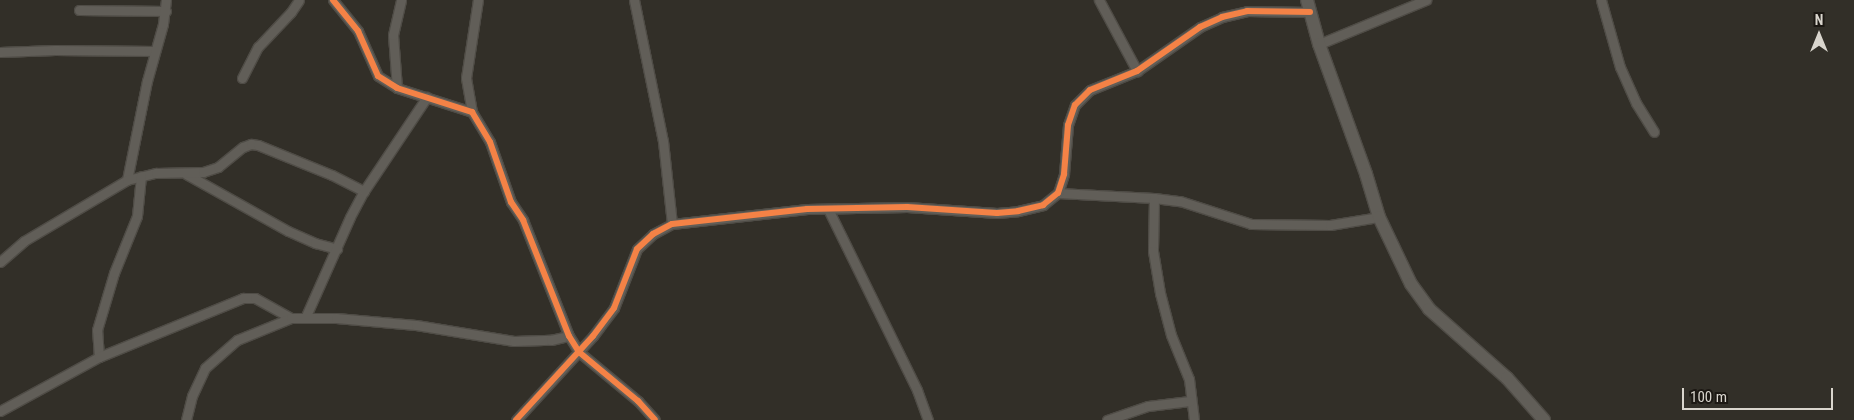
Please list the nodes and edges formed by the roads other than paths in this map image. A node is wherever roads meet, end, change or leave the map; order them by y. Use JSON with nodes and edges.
{"nodes":[{"id":1,"x":166,"y":0,"type":"edge"},
{"id":2,"x":299,"y":0,"type":"edge"},
{"id":3,"x":333,"y":0,"type":"edge"},
{"id":4,"x":401,"y":0,"type":"edge"},
{"id":5,"x":478,"y":0,"type":"edge"},
{"id":6,"x":634,"y":0,"type":"edge"},
{"id":7,"x":1099,"y":0,"type":"edge"},
{"id":8,"x":1426,"y":0,"type":"edge"},
{"id":9,"x":1601,"y":0,"type":"edge"},
{"id":10,"x":1309,"y":6,"type":"edge"},
{"id":11,"x":80,"y":10,"type":"dead end"},
{"id":12,"x":166,"y":10,"type":"junction"},
{"id":13,"x":1319,"y":44,"type":"junction"},
{"id":14,"x":155,"y":51,"type":"junction"},
{"id":15,"x":0,"y":52,"type":"edge"},
{"id":16,"x":1137,"y":71,"type":"junction"},
{"id":17,"x":242,"y":78,"type":"dead end"},
{"id":18,"x":397,"y":88,"type":"junction"},
{"id":19,"x":426,"y":97,"type":"junction"},
{"id":20,"x":472,"y":112,"type":"junction"},
{"id":21,"x":1654,"y":132,"type":"dead end"},
{"id":22,"x":186,"y":174,"type":"junction"},
{"id":23,"x":141,"y":176,"type":"junction"},
{"id":24,"x":127,"y":180,"type":"junction"},
{"id":25,"x":364,"y":191,"type":"junction"},
{"id":26,"x":1058,"y":193,"type":"junction"},
{"id":27,"x":1154,"y":198,"type":"junction"},
{"id":28,"x":828,"y":209,"type":"junction"},
{"id":29,"x":1379,"y":217,"type":"junction"},
{"id":30,"x":672,"y":224,"type":"junction"},
{"id":31,"x":337,"y":249,"type":"junction"},
{"id":32,"x":0,"y":262,"type":"edge"},
{"id":33,"x":306,"y":316,"type":"junction"},
{"id":34,"x":291,"y":318,"type":"junction"},
{"id":35,"x":569,"y":336,"type":"junction"},
{"id":36,"x":579,"y":352,"type":"junction"},
{"id":37,"x":99,"y":357,"type":"junction"},
{"id":38,"x":1190,"y":401,"type":"junction"},
{"id":39,"x":0,"y":411,"type":"edge"},
{"id":40,"x":186,"y":420,"type":"edge"},
{"id":41,"x":516,"y":420,"type":"edge"},
{"id":42,"x":655,"y":420,"type":"edge"},
{"id":43,"x":928,"y":420,"type":"edge"},
{"id":44,"x":1106,"y":420,"type":"edge"},
{"id":45,"x":1194,"y":420,"type":"edge"},
{"id":46,"x":1544,"y":420,"type":"edge"}],
"edges":[{"from":1,"to":12,"type":"street"},
{"from":2,"to":17,"type":"street"},
{"from":3,"to":18,"type":"street"},
{"from":4,"to":18,"type":"street"},
{"from":5,"to":20,"type":"street"},
{"from":6,"to":30,"type":"street"},
{"from":7,"to":16,"type":"street"},
{"from":8,"to":13,"type":"street"},
{"from":9,"to":21,"type":"street"},
{"from":10,"to":13,"type":"street"},
{"from":10,"to":16,"type":"street"},
{"from":11,"to":12,"type":"street"},
{"from":12,"to":14,"type":"street"},
{"from":13,"to":29,"type":"street"},
{"from":14,"to":15,"type":"street"},
{"from":14,"to":24,"type":"street"},
{"from":16,"to":26,"type":"street"},
{"from":18,"to":19,"type":"street"},
{"from":19,"to":20,"type":"street"},
{"from":19,"to":25,"type":"street"},
{"from":20,"to":35,"type":"street"},
{"from":22,"to":23,"type":"street"},
{"from":22,"to":25,"type":"street"},
{"from":22,"to":31,"type":"street"},
{"from":23,"to":24,"type":"street"},
{"from":23,"to":37,"type":"street"},
{"from":24,"to":32,"type":"street"},
{"from":25,"to":31,"type":"street"},
{"from":26,"to":27,"type":"street"},
{"from":26,"to":28,"type":"street"},
{"from":27,"to":29,"type":"street"},
{"from":27,"to":38,"type":"street"},
{"from":28,"to":30,"type":"street"},
{"from":28,"to":43,"type":"street"},
{"from":29,"to":46,"type":"street"},
{"from":30,"to":36,"type":"street"},
{"from":31,"to":33,"type":"street"},
{"from":33,"to":34,"type":"street"},
{"from":33,"to":35,"type":"street"},
{"from":34,"to":37,"type":"street"},
{"from":34,"to":40,"type":"street"},
{"from":35,"to":36,"type":"street"},
{"from":36,"to":41,"type":"street"},
{"from":36,"to":42,"type":"street"},
{"from":37,"to":39,"type":"street"},
{"from":38,"to":44,"type":"street"},
{"from":38,"to":45,"type":"street"}]}
